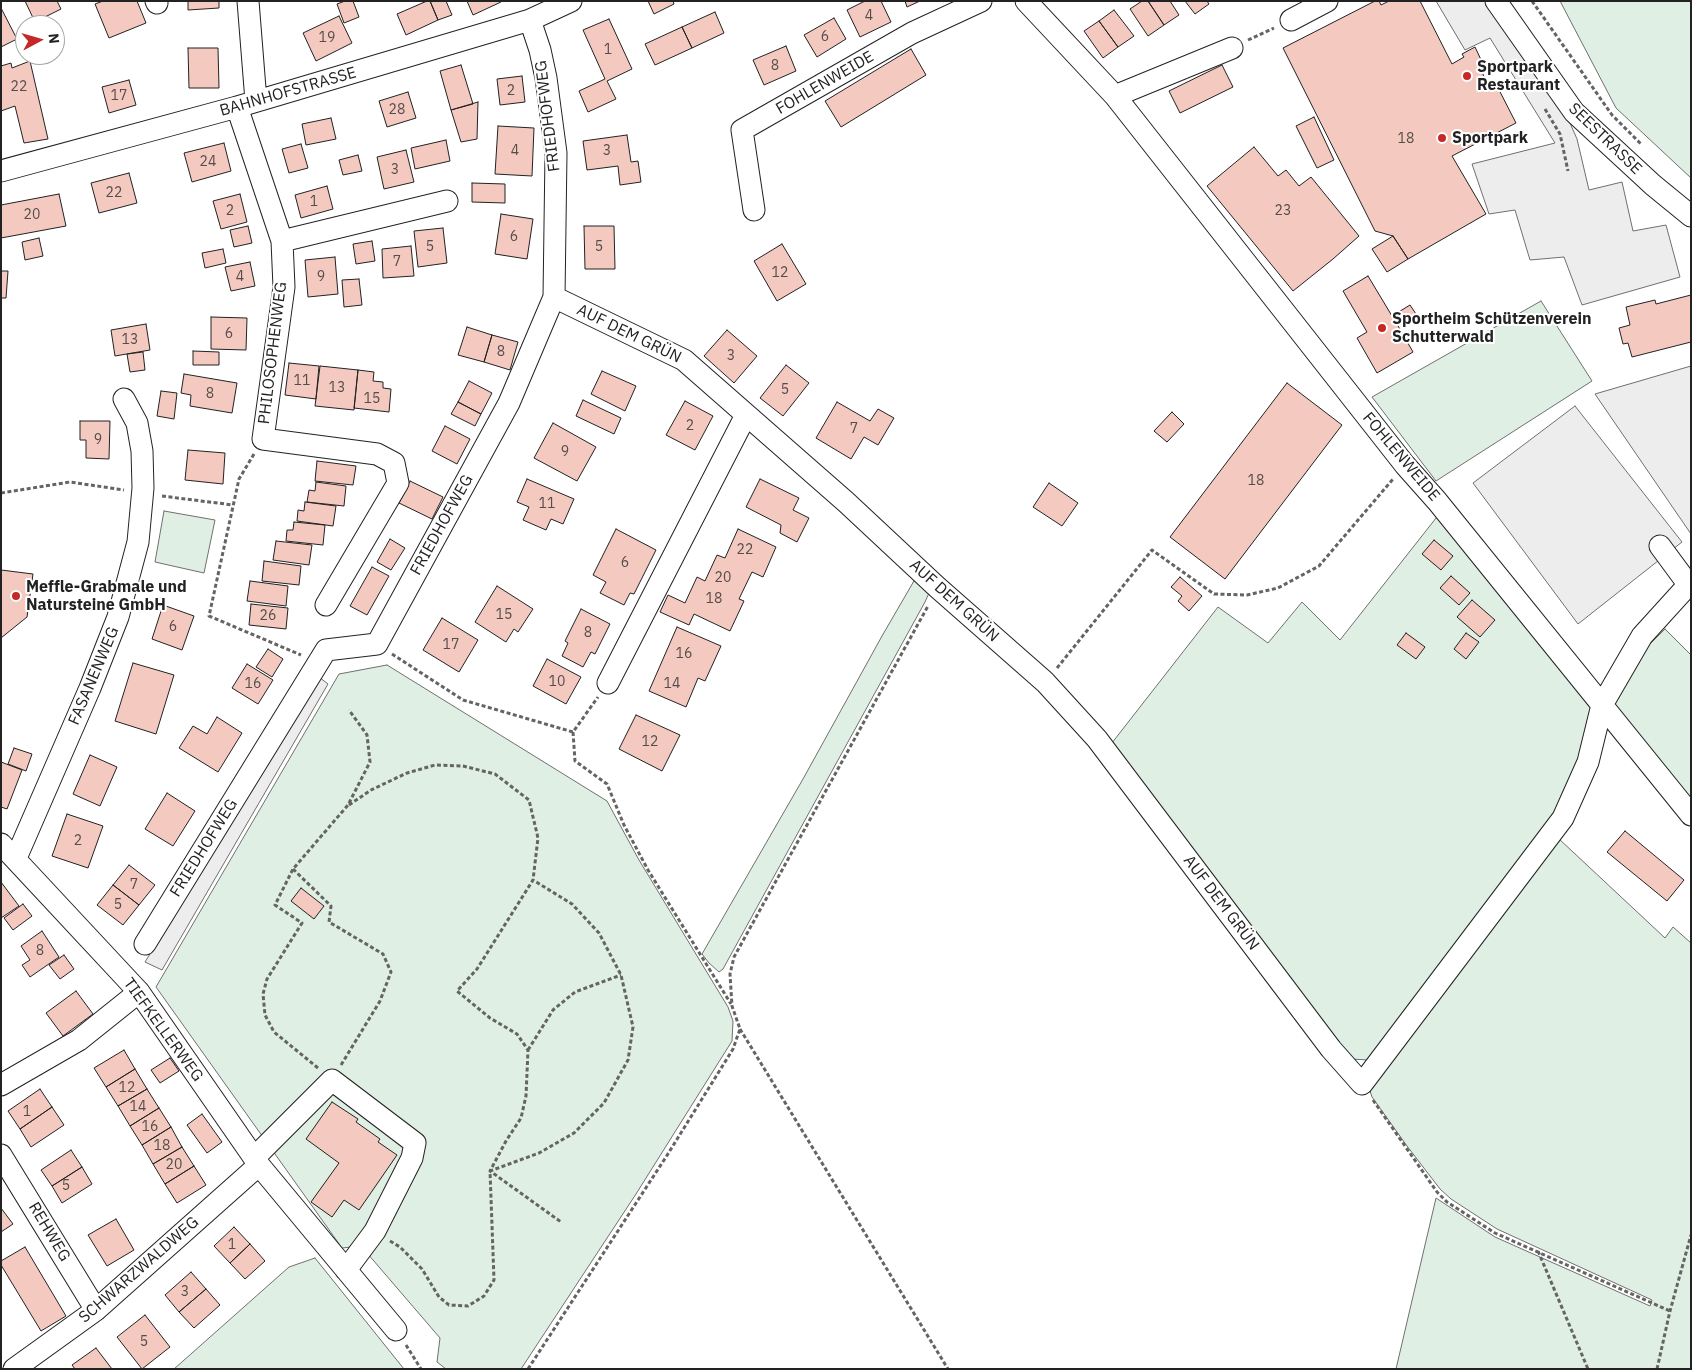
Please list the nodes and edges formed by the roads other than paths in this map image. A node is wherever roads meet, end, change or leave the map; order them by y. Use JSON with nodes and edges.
{"nodes":[{"id":1,"x":248,"y":1,"type":"edge"},
{"id":2,"x":571,"y":1,"type":"edge"},
{"id":3,"x":981,"y":1,"type":"edge"},
{"id":4,"x":1026,"y":1,"type":"edge"},
{"id":5,"x":1327,"y":1,"type":"edge"},
{"id":6,"x":1496,"y":1,"type":"edge"},
{"id":7,"x":530,"y":20,"type":"junction"},
{"id":8,"x":1291,"y":20,"type":"road end"},
{"id":9,"x":1232,"y":48,"type":"road end"},
{"id":10,"x":1115,"y":96,"type":"junction"},
{"id":11,"x":246,"y":104,"type":"junction"},
{"id":12,"x":1,"y":171,"type":"edge"},
{"id":13,"x":448,"y":201,"type":"dead end"},
{"id":14,"x":754,"y":210,"type":"dead end"},
{"id":15,"x":1691,"y":216,"type":"edge"},
{"id":16,"x":282,"y":241,"type":"junction"},
{"id":17,"x":554,"y":297,"type":"junction"},
{"id":18,"x":124,"y":399,"type":"dead end"},
{"id":19,"x":746,"y":415,"type":"junction"},
{"id":20,"x":1660,"y":546,"type":"dead end"},
{"id":21,"x":1690,"y":583,"type":"edge"},
{"id":22,"x":326,"y":605,"type":"dead end"},
{"id":23,"x":608,"y":683,"type":"road end"},
{"id":24,"x":1602,"y":705,"type":"junction"},
{"id":25,"x":1691,"y":815,"type":"edge"},
{"id":26,"x":8,"y":851,"type":"edge"},
{"id":27,"x":145,"y":944,"type":"dead end"},
{"id":28,"x":139,"y":992,"type":"junction"},
{"id":29,"x":1,"y":1084,"type":"edge"},
{"id":30,"x":1,"y":1155,"type":"edge"},
{"id":31,"x":257,"y":1161,"type":"junction"},
{"id":32,"x":346,"y":1270,"type":"junction"},
{"id":33,"x":96,"y":1310,"type":"junction"},
{"id":34,"x":396,"y":1330,"type":"road end"},
{"id":35,"x":14,"y":1369,"type":"edge"}],
"edges":[{"from":1,"to":11,"type":"street","name":"PHILOSOPHENWEG"},
{"from":2,"to":7,"type":"street","name":"BAHNHOFSTRASSE"},
{"from":3,"to":14,"type":"street","name":"FOHLENWEIDE"},
{"from":4,"to":10,"type":"street","name":"FOHLENWEIDE"},
{"from":5,"to":8,"type":"street"},
{"from":6,"to":15,"type":"street","name":"SEESTRASSE"},
{"from":7,"to":11,"type":"street","name":"BAHNHOFSTRASSE"},
{"from":7,"to":17,"type":"street","name":"FRIEDHOFWEG"},
{"from":9,"to":10,"type":"street"},
{"from":10,"to":24,"type":"street","name":"FOHLENWEIDE"},
{"from":11,"to":12,"type":"street","name":"BAHNHOFSTRASSE"},
{"from":11,"to":16,"type":"street","name":"PHILOSOPHENWEG"},
{"from":13,"to":16,"type":"street"},
{"from":16,"to":22,"type":"street","name":"PHILOSOPHENWEG"},
{"from":17,"to":19,"type":"street","name":"AUF DEM GRÜN"},
{"from":17,"to":27,"type":"street","name":"FRIEDHOFWEG"},
{"from":18,"to":26,"type":"street","name":"FASANENWEG"},
{"from":19,"to":23,"type":"street"},
{"from":19,"to":24,"type":"street","name":"AUF DEM GRÜN"},
{"from":20,"to":21,"type":"street"},
{"from":21,"to":24,"type":"street"},
{"from":24,"to":25,"type":"street","name":"FOHLENWEIDE"},
{"from":26,"to":28,"type":"street","name":"TIEFKELLERWEG"},
{"from":28,"to":29,"type":"street"},
{"from":28,"to":31,"type":"street","name":"TIEFKELLERWEG"},
{"from":30,"to":33,"type":"street","name":"REHWEG"},
{"from":31,"to":32,"type":"street","name":"TIEFKELLERWEG"},
{"from":31,"to":32,"type":"street"},
{"from":31,"to":33,"type":"street","name":"SCHWARZWALDWEG"},
{"from":32,"to":34,"type":"street","name":"TIEFKELLERWEG"},
{"from":33,"to":35,"type":"street","name":"SCHWARZWALDWEG"}]}
